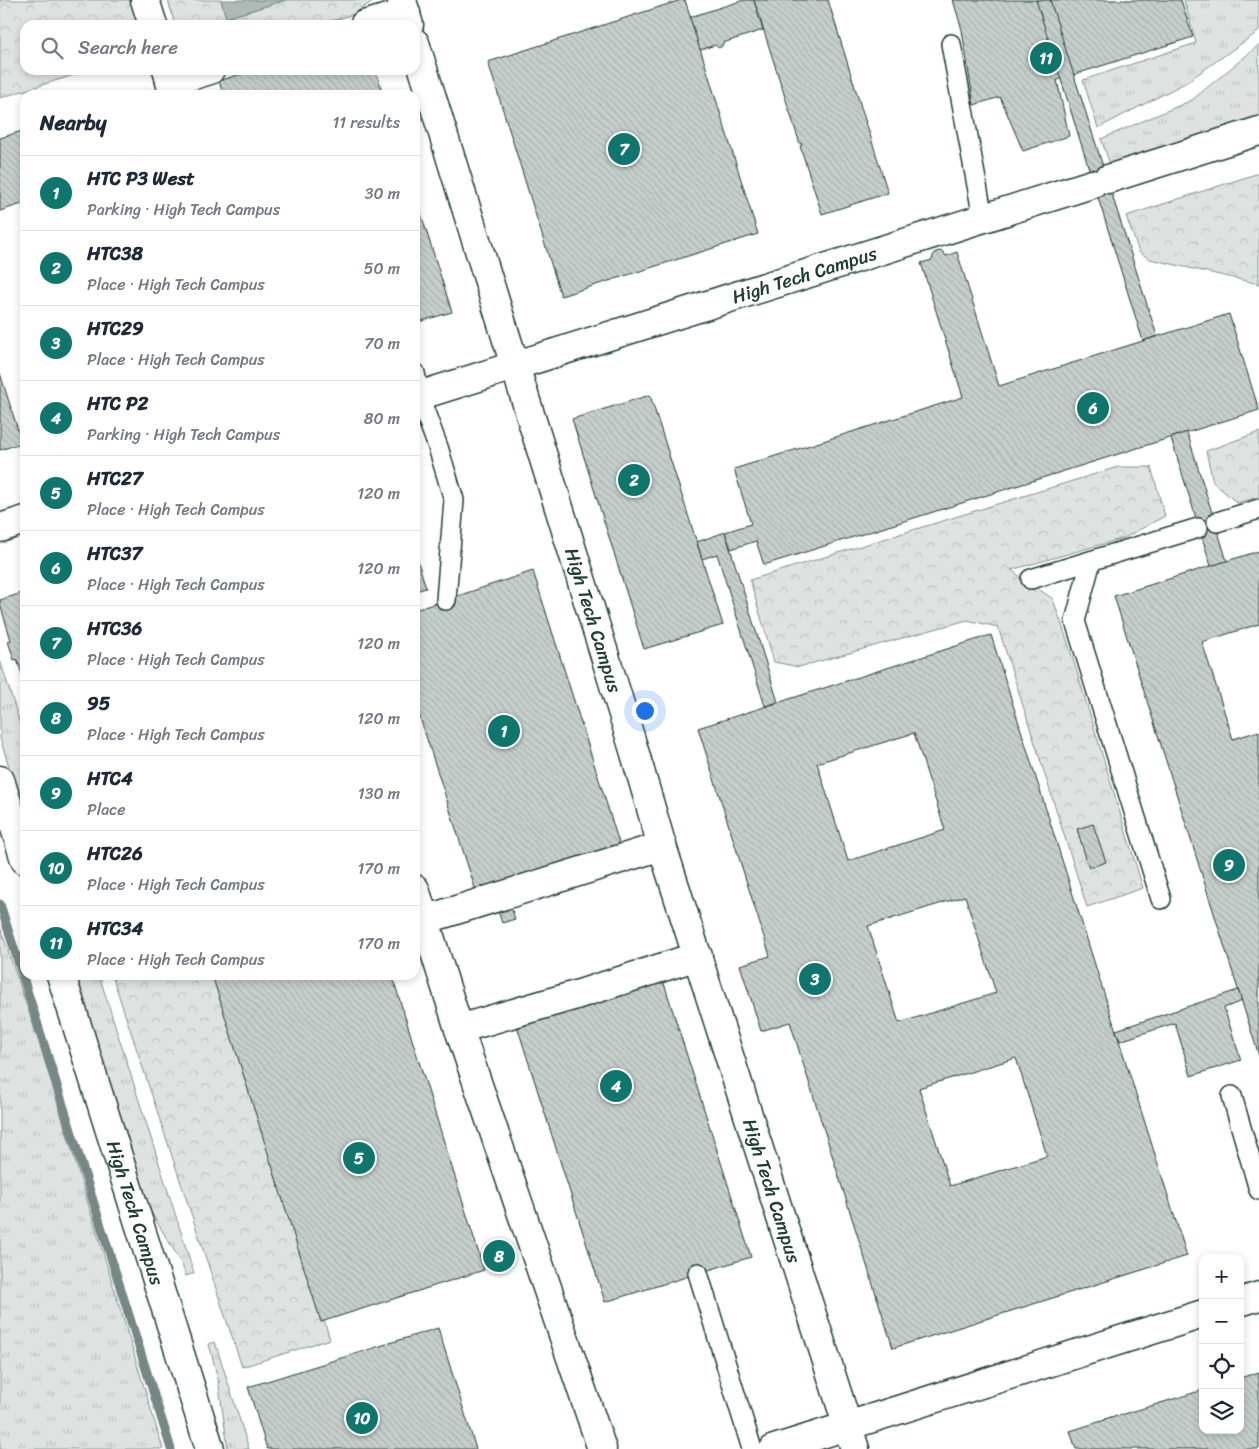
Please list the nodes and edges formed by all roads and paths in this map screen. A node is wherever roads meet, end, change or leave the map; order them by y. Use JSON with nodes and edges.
{"nodes":[{"id":1,"x":145,"y":0,"type":"edge"},
{"id":2,"x":406,"y":13,"type":"edge"},
{"id":3,"x":151,"y":20,"type":"edge"},
{"id":4,"x":382,"y":20,"type":"edge"},
{"id":5,"x":951,"y":44,"type":"dead end"},
{"id":6,"x":420,"y":59,"type":"edge"},
{"id":7,"x":193,"y":75,"type":"edge"},
{"id":8,"x":170,"y":82,"type":"edge"},
{"id":9,"x":1259,"y":131,"type":"edge"},
{"id":10,"x":983,"y":218,"type":"junction"},
{"id":11,"x":515,"y":366,"type":"junction"},
{"id":12,"x":420,"y":388,"type":"edge"},
{"id":13,"x":420,"y":400,"type":"edge"},
{"id":14,"x":1259,"y":509,"type":"edge"},
{"id":15,"x":20,"y":522,"type":"edge"},
{"id":16,"x":1217,"y":522,"type":"dead end"},
{"id":17,"x":0,"y":528,"type":"edge"},
{"id":18,"x":1198,"y":528,"type":"dead end"},
{"id":19,"x":1091,"y":561,"type":"junction"},
{"id":20,"x":1031,"y":579,"type":"dead end"},
{"id":21,"x":446,"y":600,"type":"dead end"},
{"id":22,"x":0,"y":780,"type":"edge"},
{"id":23,"x":20,"y":844,"type":"edge"},
{"id":24,"x":662,"y":846,"type":"junction"},
{"id":25,"x":1161,"y":899,"type":"dead end"},
{"id":26,"x":420,"y":906,"type":"edge"},
{"id":27,"x":424,"y":920,"type":"junction"},
{"id":28,"x":698,"y":956,"type":"junction"},
{"id":29,"x":63,"y":980,"type":"edge"},
{"id":30,"x":459,"y":1029,"type":"junction"},
{"id":31,"x":1232,"y":1096,"type":"dead end"},
{"id":32,"x":1259,"y":1190,"type":"edge"},
{"id":33,"x":698,"y":1273,"type":"dead end"},
{"id":34,"x":1259,"y":1296,"type":"edge"},
{"id":35,"x":1244,"y":1301,"type":"edge"},
{"id":36,"x":1199,"y":1315,"type":"edge"},
{"id":37,"x":852,"y":1438,"type":"edge"},
{"id":38,"x":210,"y":1449,"type":"edge"},
{"id":39,"x":602,"y":1449,"type":"edge"},
{"id":40,"x":752,"y":1449,"type":"edge"},
{"id":41,"x":774,"y":1449,"type":"edge"}],
"edges":[{"from":1,"to":3,"type":"street"},
{"from":2,"to":4,"type":"street"},
{"from":5,"to":10,"type":"lane"},
{"from":6,"to":11,"type":"street","name":"High Tech Campus"},
{"from":7,"to":8,"type":"street"},
{"from":9,"to":10,"type":"street","name":"High Tech Campus"},
{"from":10,"to":11,"type":"street","name":"High Tech Campus"},
{"from":11,"to":12,"type":"street","name":"High Tech Campus"},
{"from":11,"to":24,"type":"street","name":"High Tech Campus"},
{"from":13,"to":21,"type":"lane"},
{"from":14,"to":16,"type":"lane"},
{"from":15,"to":17,"type":"street"},
{"from":18,"to":19,"type":"lane"},
{"from":19,"to":20,"type":"lane"},
{"from":19,"to":25,"type":"lane"},
{"from":22,"to":23,"type":"street"},
{"from":24,"to":27,"type":"street"},
{"from":24,"to":28,"type":"street","name":"High Tech Campus"},
{"from":26,"to":27,"type":"street"},
{"from":27,"to":30,"type":"street"},
{"from":28,"to":30,"type":"street"},
{"from":28,"to":37,"type":"street","name":"High Tech Campus"},
{"from":29,"to":38,"type":"street","name":"High Tech Campus"},
{"from":30,"to":39,"type":"street"},
{"from":31,"to":32,"type":"lane"},
{"from":33,"to":40,"type":"lane"},
{"from":34,"to":35,"type":"street"},
{"from":36,"to":37,"type":"street"},
{"from":37,"to":41,"type":"street"}]}
